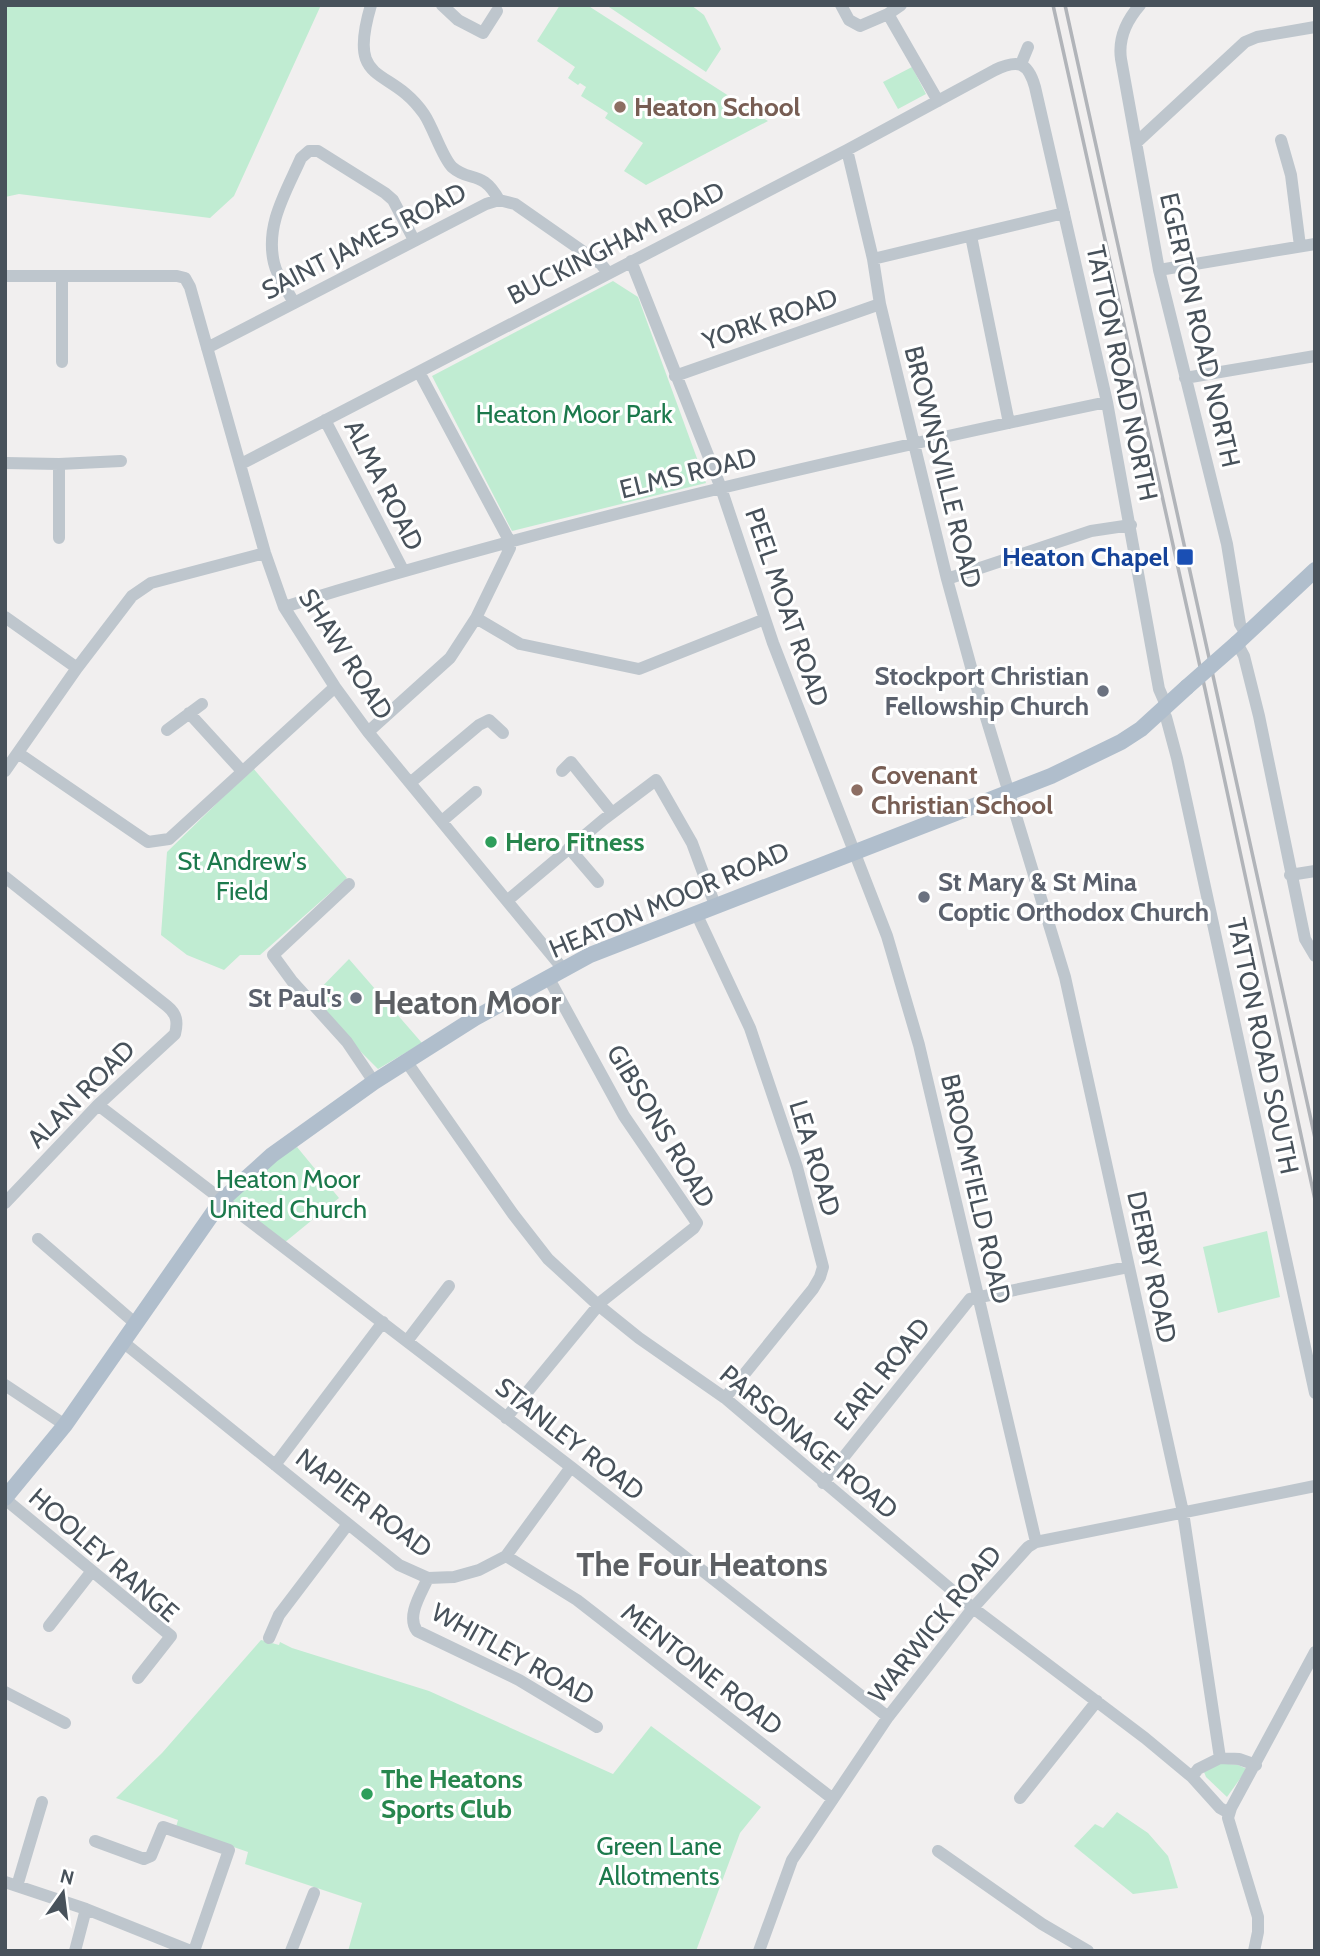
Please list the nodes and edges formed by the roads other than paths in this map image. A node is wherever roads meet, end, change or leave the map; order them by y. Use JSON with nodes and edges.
{"nodes":[{"id":1,"x":370,"y":5,"type":"edge"},
{"id":2,"x":442,"y":5,"type":"edge"},
{"id":3,"x":841,"y":5,"type":"edge"},
{"id":4,"x":901,"y":5,"type":"edge"},
{"id":5,"x":1140,"y":5,"type":"edge"},
{"id":6,"x":496,"y":11,"type":"dead end"},
{"id":7,"x":888,"y":13,"type":"junction"},
{"id":8,"x":1315,"y":27,"type":"edge"},
{"id":9,"x":1028,"y":47,"type":"dead end"},
{"id":10,"x":1017,"y":64,"type":"junction"},
{"id":11,"x":937,"y":101,"type":"junction"},
{"id":12,"x":1281,"y":140,"type":"dead end"},
{"id":13,"x":1137,"y":142,"type":"junction"},
{"id":14,"x":847,"y":150,"type":"junction"},
{"id":15,"x":499,"y":200,"type":"junction"},
{"id":16,"x":1064,"y":213,"type":"junction"},
{"id":17,"x":971,"y":236,"type":"junction"},
{"id":18,"x":414,"y":240,"type":"junction"},
{"id":19,"x":1315,"y":243,"type":"edge"},
{"id":20,"x":1300,"y":246,"type":"junction"},
{"id":21,"x":873,"y":259,"type":"junction"},
{"id":22,"x":631,"y":261,"type":"junction"},
{"id":23,"x":1159,"y":270,"type":"junction"},
{"id":24,"x":608,"y":273,"type":"junction"},
{"id":25,"x":5,"y":276,"type":"edge"},
{"id":26,"x":62,"y":276,"type":"junction"},
{"id":27,"x":294,"y":303,"type":"junction"},
{"id":28,"x":880,"y":304,"type":"junction"},
{"id":29,"x":207,"y":348,"type":"junction"},
{"id":30,"x":1315,"y":356,"type":"edge"},
{"id":31,"x":62,"y":362,"type":"dead end"},
{"id":32,"x":419,"y":372,"type":"junction"},
{"id":33,"x":676,"y":376,"type":"junction"},
{"id":34,"x":1185,"y":378,"type":"junction"},
{"id":35,"x":1107,"y":402,"type":"junction"},
{"id":36,"x":326,"y":420,"type":"junction"},
{"id":37,"x":1009,"y":423,"type":"junction"},
{"id":38,"x":913,"y":444,"type":"junction"},
{"id":39,"x":121,"y":461,"type":"dead end"},
{"id":40,"x":5,"y":463,"type":"edge"},
{"id":41,"x":59,"y":464,"type":"junction"},
{"id":42,"x":241,"y":464,"type":"junction"},
{"id":43,"x":721,"y":488,"type":"junction"},
{"id":44,"x":1131,"y":526,"type":"junction"},
{"id":45,"x":59,"y":538,"type":"dead end"},
{"id":46,"x":510,"y":542,"type":"junction"},
{"id":47,"x":265,"y":553,"type":"junction"},
{"id":48,"x":403,"y":570,"type":"junction"},
{"id":49,"x":1315,"y":570,"type":"edge"},
{"id":50,"x":947,"y":579,"type":"junction"},
{"id":51,"x":284,"y":607,"type":"junction"},
{"id":52,"x":5,"y":617,"type":"edge"},
{"id":53,"x":476,"y":618,"type":"junction"},
{"id":54,"x":765,"y":619,"type":"junction"},
{"id":55,"x":1241,"y":639,"type":"junction"},
{"id":56,"x":77,"y":668,"type":"junction"},
{"id":57,"x":335,"y":687,"type":"junction"},
{"id":58,"x":202,"y":704,"type":"dead end"},
{"id":59,"x":1163,"y":708,"type":"junction"},
{"id":60,"x":189,"y":713,"type":"junction"},
{"id":61,"x":167,"y":730,"type":"dead end"},
{"id":62,"x":368,"y":732,"type":"junction"},
{"id":63,"x":503,"y":733,"type":"dead end"},
{"id":64,"x":18,"y":753,"type":"junction"},
{"id":65,"x":5,"y":771,"type":"edge"},
{"id":66,"x":242,"y":771,"type":"junction"},
{"id":67,"x":562,"y":771,"type":"dead end"},
{"id":68,"x":410,"y":783,"type":"junction"},
{"id":69,"x":476,"y":792,"type":"dead end"},
{"id":70,"x":1009,"y":792,"type":"junction"},
{"id":71,"x":612,"y":813,"type":"junction"},
{"id":72,"x":442,"y":821,"type":"junction"},
{"id":73,"x":569,"y":848,"type":"junction"},
{"id":74,"x":853,"y":852,"type":"junction"},
{"id":75,"x":1315,"y":871,"type":"edge"},
{"id":76,"x":1290,"y":875,"type":"junction"},
{"id":77,"x":5,"y":877,"type":"edge"},
{"id":78,"x":598,"y":882,"type":"dead end"},
{"id":79,"x":349,"y":884,"type":"dead end"},
{"id":80,"x":508,"y":900,"type":"junction"},
{"id":81,"x":715,"y":905,"type":"junction"},
{"id":82,"x":696,"y":913,"type":"junction"},
{"id":83,"x":1315,"y":956,"type":"edge"},
{"id":84,"x":563,"y":969,"type":"junction"},
{"id":85,"x":548,"y":977,"type":"junction"},
{"id":86,"x":406,"y":1061,"type":"junction"},
{"id":87,"x":374,"y":1082,"type":"junction"},
{"id":88,"x":99,"y":1105,"type":"junction"},
{"id":89,"x":222,"y":1200,"type":"junction"},
{"id":90,"x":5,"y":1203,"type":"edge"},
{"id":91,"x":38,"y":1239,"type":"dead end"},
{"id":92,"x":1128,"y":1267,"type":"junction"},
{"id":93,"x":449,"y":1286,"type":"dead end"},
{"id":94,"x":978,"y":1297,"type":"junction"},
{"id":95,"x":598,"y":1305,"type":"junction"},
{"id":96,"x":383,"y":1322,"type":"junction"},
{"id":97,"x":136,"y":1324,"type":"junction"},
{"id":98,"x":407,"y":1341,"type":"junction"},
{"id":99,"x":123,"y":1342,"type":"junction"},
{"id":100,"x":5,"y":1385,"type":"edge"},
{"id":101,"x":1315,"y":1393,"type":"edge"},
{"id":102,"x":726,"y":1398,"type":"junction"},
{"id":103,"x":506,"y":1418,"type":"junction"},
{"id":104,"x":65,"y":1425,"type":"junction"},
{"id":105,"x":275,"y":1465,"type":"junction"},
{"id":106,"x":571,"y":1467,"type":"junction"},
{"id":107,"x":823,"y":1483,"type":"junction"},
{"id":108,"x":1315,"y":1486,"type":"edge"},
{"id":109,"x":5,"y":1498,"type":"edge"},
{"id":110,"x":1183,"y":1512,"type":"junction"},
{"id":111,"x":348,"y":1524,"type":"junction"},
{"id":112,"x":1036,"y":1542,"type":"junction"},
{"id":113,"x":506,"y":1556,"type":"junction"},
{"id":114,"x":92,"y":1571,"type":"junction"},
{"id":115,"x":428,"y":1578,"type":"junction"},
{"id":116,"x":973,"y":1608,"type":"junction"},
{"id":117,"x":50,"y":1626,"type":"dead end"},
{"id":118,"x":269,"y":1638,"type":"dead end"},
{"id":119,"x":1314,"y":1653,"type":"edge"},
{"id":120,"x":138,"y":1678,"type":"dead end"},
{"id":121,"x":5,"y":1692,"type":"edge"},
{"id":122,"x":1097,"y":1701,"type":"junction"},
{"id":123,"x":888,"y":1717,"type":"junction"},
{"id":124,"x":65,"y":1723,"type":"dead end"},
{"id":125,"x":597,"y":1727,"type":"dead end"},
{"id":126,"x":1220,"y":1758,"type":"junction"},
{"id":127,"x":1256,"y":1765,"type":"junction"},
{"id":128,"x":1192,"y":1776,"type":"junction"},
{"id":129,"x":833,"y":1798,"type":"junction"},
{"id":130,"x":1020,"y":1798,"type":"dead end"},
{"id":131,"x":42,"y":1802,"type":"dead end"},
{"id":132,"x":1229,"y":1813,"type":"junction"},
{"id":133,"x":95,"y":1841,"type":"dead end"},
{"id":134,"x":938,"y":1850,"type":"dead end"},
{"id":135,"x":11,"y":1884,"type":"edge"},
{"id":136,"x":314,"y":1893,"type":"dead end"},
{"id":137,"x":86,"y":1909,"type":"junction"},
{"id":138,"x":75,"y":1951,"type":"edge"},
{"id":139,"x":192,"y":1951,"type":"edge"},
{"id":140,"x":291,"y":1951,"type":"edge"},
{"id":141,"x":759,"y":1951,"type":"edge"},
{"id":142,"x":1088,"y":1951,"type":"edge"},
{"id":143,"x":1254,"y":1951,"type":"edge"}],
"edges":[{"from":1,"to":15,"type":"street"},
{"from":2,"to":6,"type":"street"},
{"from":3,"to":7,"type":"street"},
{"from":4,"to":7,"type":"street"},
{"from":5,"to":13,"type":"street","name":"EGERTON ROAD NORTH"},
{"from":7,"to":11,"type":"street"},
{"from":8,"to":13,"type":"street"},
{"from":9,"to":10,"type":"street"},
{"from":10,"to":11,"type":"street","name":"BUCKINGHAM ROAD"},
{"from":10,"to":16,"type":"street","name":"TATTON ROAD NORTH"},
{"from":11,"to":14,"type":"street","name":"BUCKINGHAM ROAD"},
{"from":12,"to":20,"type":"street"},
{"from":13,"to":23,"type":"street","name":"EGERTON ROAD NORTH"},
{"from":14,"to":21,"type":"street","name":"BROWNSVILLE ROAD"},
{"from":14,"to":22,"type":"street","name":"BUCKINGHAM ROAD"},
{"from":15,"to":18,"type":"street","name":"SAINT JAMES ROAD"},
{"from":15,"to":24,"type":"street","name":"SAINT JAMES ROAD"},
{"from":16,"to":17,"type":"street"},
{"from":16,"to":35,"type":"street","name":"TATTON ROAD NORTH"},
{"from":17,"to":21,"type":"street"},
{"from":17,"to":37,"type":"street"},
{"from":18,"to":27,"type":"street","name":"SAINT JAMES ROAD"},
{"from":18,"to":27,"type":"street"},
{"from":19,"to":20,"type":"street"},
{"from":20,"to":23,"type":"street"},
{"from":21,"to":28,"type":"street","name":"BROWNSVILLE ROAD"},
{"from":22,"to":24,"type":"street","name":"BUCKINGHAM ROAD"},
{"from":22,"to":33,"type":"street","name":"PEEL MOAT ROAD"},
{"from":23,"to":34,"type":"street","name":"EGERTON ROAD NORTH"},
{"from":24,"to":32,"type":"street","name":"BUCKINGHAM ROAD"},
{"from":25,"to":26,"type":"street"},
{"from":26,"to":29,"type":"street","name":"SHAW ROAD"},
{"from":26,"to":31,"type":"street"},
{"from":27,"to":29,"type":"street","name":"SAINT JAMES ROAD"},
{"from":28,"to":33,"type":"street","name":"YORK ROAD"},
{"from":28,"to":38,"type":"street","name":"BROWNSVILLE ROAD"},
{"from":29,"to":42,"type":"street","name":"SHAW ROAD"},
{"from":30,"to":34,"type":"street"},
{"from":32,"to":36,"type":"street","name":"BUCKINGHAM ROAD"},
{"from":32,"to":46,"type":"street"},
{"from":33,"to":43,"type":"street","name":"PEEL MOAT ROAD"},
{"from":34,"to":55,"type":"street","name":"EGERTON ROAD NORTH"},
{"from":35,"to":37,"type":"street","name":"ELMS ROAD"},
{"from":35,"to":44,"type":"street","name":"TATTON ROAD NORTH"},
{"from":36,"to":42,"type":"street","name":"BUCKINGHAM ROAD"},
{"from":36,"to":48,"type":"street","name":"ALMA ROAD"},
{"from":37,"to":38,"type":"street","name":"ELMS ROAD"},
{"from":38,"to":43,"type":"street","name":"ELMS ROAD"},
{"from":38,"to":50,"type":"street","name":"BROWNSVILLE ROAD"},
{"from":39,"to":41,"type":"street"},
{"from":40,"to":41,"type":"street"},
{"from":41,"to":45,"type":"street"},
{"from":42,"to":47,"type":"street","name":"SHAW ROAD"},
{"from":43,"to":46,"type":"street","name":"ELMS ROAD"},
{"from":43,"to":54,"type":"street","name":"PEEL MOAT ROAD"},
{"from":44,"to":50,"type":"street"},
{"from":44,"to":59,"type":"street","name":"TATTON ROAD NORTH"},
{"from":46,"to":48,"type":"street","name":"ELMS ROAD"},
{"from":46,"to":53,"type":"street"},
{"from":47,"to":51,"type":"street","name":"SHAW ROAD"},
{"from":47,"to":56,"type":"street"},
{"from":48,"to":51,"type":"street","name":"ELMS ROAD"},
{"from":49,"to":55,"type":"main road","name":"HEATON MOOR ROAD"},
{"from":50,"to":70,"type":"street","name":"BROWNSVILLE ROAD"},
{"from":51,"to":57,"type":"street","name":"SHAW ROAD"},
{"from":52,"to":56,"type":"street"},
{"from":53,"to":54,"type":"street"},
{"from":53,"to":62,"type":"street"},
{"from":54,"to":74,"type":"street","name":"PEEL MOAT ROAD"},
{"from":55,"to":59,"type":"main road","name":"HEATON MOOR ROAD","bridge":true},
{"from":55,"to":76,"type":"street","name":"EGERTON ROAD NORTH"},
{"from":56,"to":64,"type":"street"},
{"from":57,"to":62,"type":"street","name":"SHAW ROAD"},
{"from":57,"to":66,"type":"street"},
{"from":58,"to":60,"type":"street"},
{"from":59,"to":70,"type":"main road","name":"HEATON MOOR ROAD"},
{"from":59,"to":101,"type":"street","name":"TATTON ROAD SOUTH"},
{"from":60,"to":61,"type":"street"},
{"from":60,"to":66,"type":"street"},
{"from":62,"to":68,"type":"street","name":"SHAW ROAD"},
{"from":63,"to":68,"type":"street"},
{"from":64,"to":65,"type":"street"},
{"from":64,"to":66,"type":"street"},
{"from":67,"to":71,"type":"street"},
{"from":68,"to":72,"type":"street","name":"SHAW ROAD"},
{"from":69,"to":72,"type":"street"},
{"from":70,"to":74,"type":"main road","name":"HEATON MOOR ROAD"},
{"from":70,"to":92,"type":"street","name":"DERBY ROAD"},
{"from":71,"to":73,"type":"street"},
{"from":71,"to":81,"type":"street"},
{"from":72,"to":80,"type":"street","name":"SHAW ROAD"},
{"from":73,"to":78,"type":"street"},
{"from":73,"to":80,"type":"street"},
{"from":74,"to":81,"type":"main road","name":"HEATON MOOR ROAD"},
{"from":74,"to":94,"type":"street","name":"BROOMFIELD ROAD"},
{"from":75,"to":76,"type":"street"},
{"from":76,"to":83,"type":"street","name":"EGERTON ROAD NORTH"},
{"from":77,"to":88,"type":"street","name":"ALAN ROAD"},
{"from":79,"to":87,"type":"street"},
{"from":80,"to":84,"type":"street","name":"SHAW ROAD"},
{"from":81,"to":82,"type":"main road","name":"HEATON MOOR ROAD"},
{"from":82,"to":84,"type":"main road","name":"HEATON MOOR ROAD"},
{"from":82,"to":102,"type":"street","name":"LEA ROAD"},
{"from":84,"to":85,"type":"main road","name":"HEATON MOOR ROAD"},
{"from":85,"to":86,"type":"main road","name":"HEATON MOOR ROAD"},
{"from":85,"to":95,"type":"street","name":"GIBSONS ROAD"},
{"from":86,"to":87,"type":"main road","name":"HEATON MOOR ROAD"},
{"from":86,"to":95,"type":"street","name":"PARSONAGE ROAD"},
{"from":87,"to":89,"type":"main road","name":"HEATON MOOR ROAD"},
{"from":88,"to":89,"type":"street","name":"STANLEY ROAD"},
{"from":88,"to":90,"type":"street","name":"ALAN ROAD"},
{"from":89,"to":96,"type":"street","name":"STANLEY ROAD"},
{"from":89,"to":97,"type":"main road","name":"HEATON MOOR ROAD"},
{"from":91,"to":97,"type":"street"},
{"from":92,"to":94,"type":"street"},
{"from":92,"to":110,"type":"street","name":"DERBY ROAD"},
{"from":93,"to":98,"type":"street"},
{"from":94,"to":107,"type":"street","name":"EARL ROAD"},
{"from":94,"to":112,"type":"street","name":"BROOMFIELD ROAD"},
{"from":95,"to":102,"type":"street","name":"PARSONAGE ROAD"},
{"from":95,"to":103,"type":"street"},
{"from":96,"to":98,"type":"street","name":"STANLEY ROAD"},
{"from":96,"to":105,"type":"street"},
{"from":97,"to":99,"type":"main road","name":"HEATON MOOR ROAD"},
{"from":98,"to":103,"type":"street","name":"STANLEY ROAD"},
{"from":99,"to":104,"type":"main road","name":"HEATON MOOR ROAD"},
{"from":99,"to":105,"type":"street","name":"NAPIER ROAD"},
{"from":100,"to":104,"type":"street"},
{"from":102,"to":107,"type":"street","name":"PARSONAGE ROAD"},
{"from":103,"to":106,"type":"street","name":"STANLEY ROAD"},
{"from":104,"to":109,"type":"main road","name":"HEATON MOOR ROAD"},
{"from":105,"to":111,"type":"street","name":"NAPIER ROAD"},
{"from":106,"to":113,"type":"street","name":"NAPIER ROAD"},
{"from":106,"to":123,"type":"street","name":"STANLEY ROAD"},
{"from":107,"to":116,"type":"street","name":"PARSONAGE ROAD"},
{"from":108,"to":110,"type":"street","name":"WARWICK ROAD"},
{"from":109,"to":114,"type":"street","name":"HOOLEY RANGE"},
{"from":110,"to":112,"type":"street","name":"WARWICK ROAD"},
{"from":110,"to":126,"type":"street","name":"DERBY ROAD"},
{"from":111,"to":115,"type":"street","name":"NAPIER ROAD"},
{"from":111,"to":118,"type":"street"},
{"from":112,"to":116,"type":"street","name":"WARWICK ROAD"},
{"from":113,"to":115,"type":"street","name":"NAPIER ROAD"},
{"from":113,"to":129,"type":"street","name":"MENTONE ROAD"},
{"from":114,"to":117,"type":"street"},
{"from":114,"to":120,"type":"street","name":"HOOLEY RANGE"},
{"from":115,"to":125,"type":"street","name":"WHITLEY ROAD"},
{"from":116,"to":122,"type":"street","name":"PARSONAGE ROAD"},
{"from":116,"to":123,"type":"street","name":"WARWICK ROAD"},
{"from":119,"to":127,"type":"street"},
{"from":121,"to":124,"type":"street"},
{"from":122,"to":128,"type":"street","name":"PARSONAGE ROAD"},
{"from":122,"to":130,"type":"street"},
{"from":123,"to":129,"type":"street","name":"WARWICK ROAD"},
{"from":126,"to":127,"type":"street"},
{"from":126,"to":128,"type":"street"},
{"from":127,"to":132,"type":"street"},
{"from":128,"to":132,"type":"street","name":"PARSONAGE ROAD"},
{"from":129,"to":141,"type":"street","name":"WARWICK ROAD"},
{"from":131,"to":135,"type":"street"},
{"from":132,"to":143,"type":"street"},
{"from":133,"to":139,"type":"street"},
{"from":134,"to":142,"type":"street"},
{"from":135,"to":137,"type":"street"},
{"from":136,"to":140,"type":"street"},
{"from":137,"to":138,"type":"street"},
{"from":137,"to":139,"type":"street"}]}
